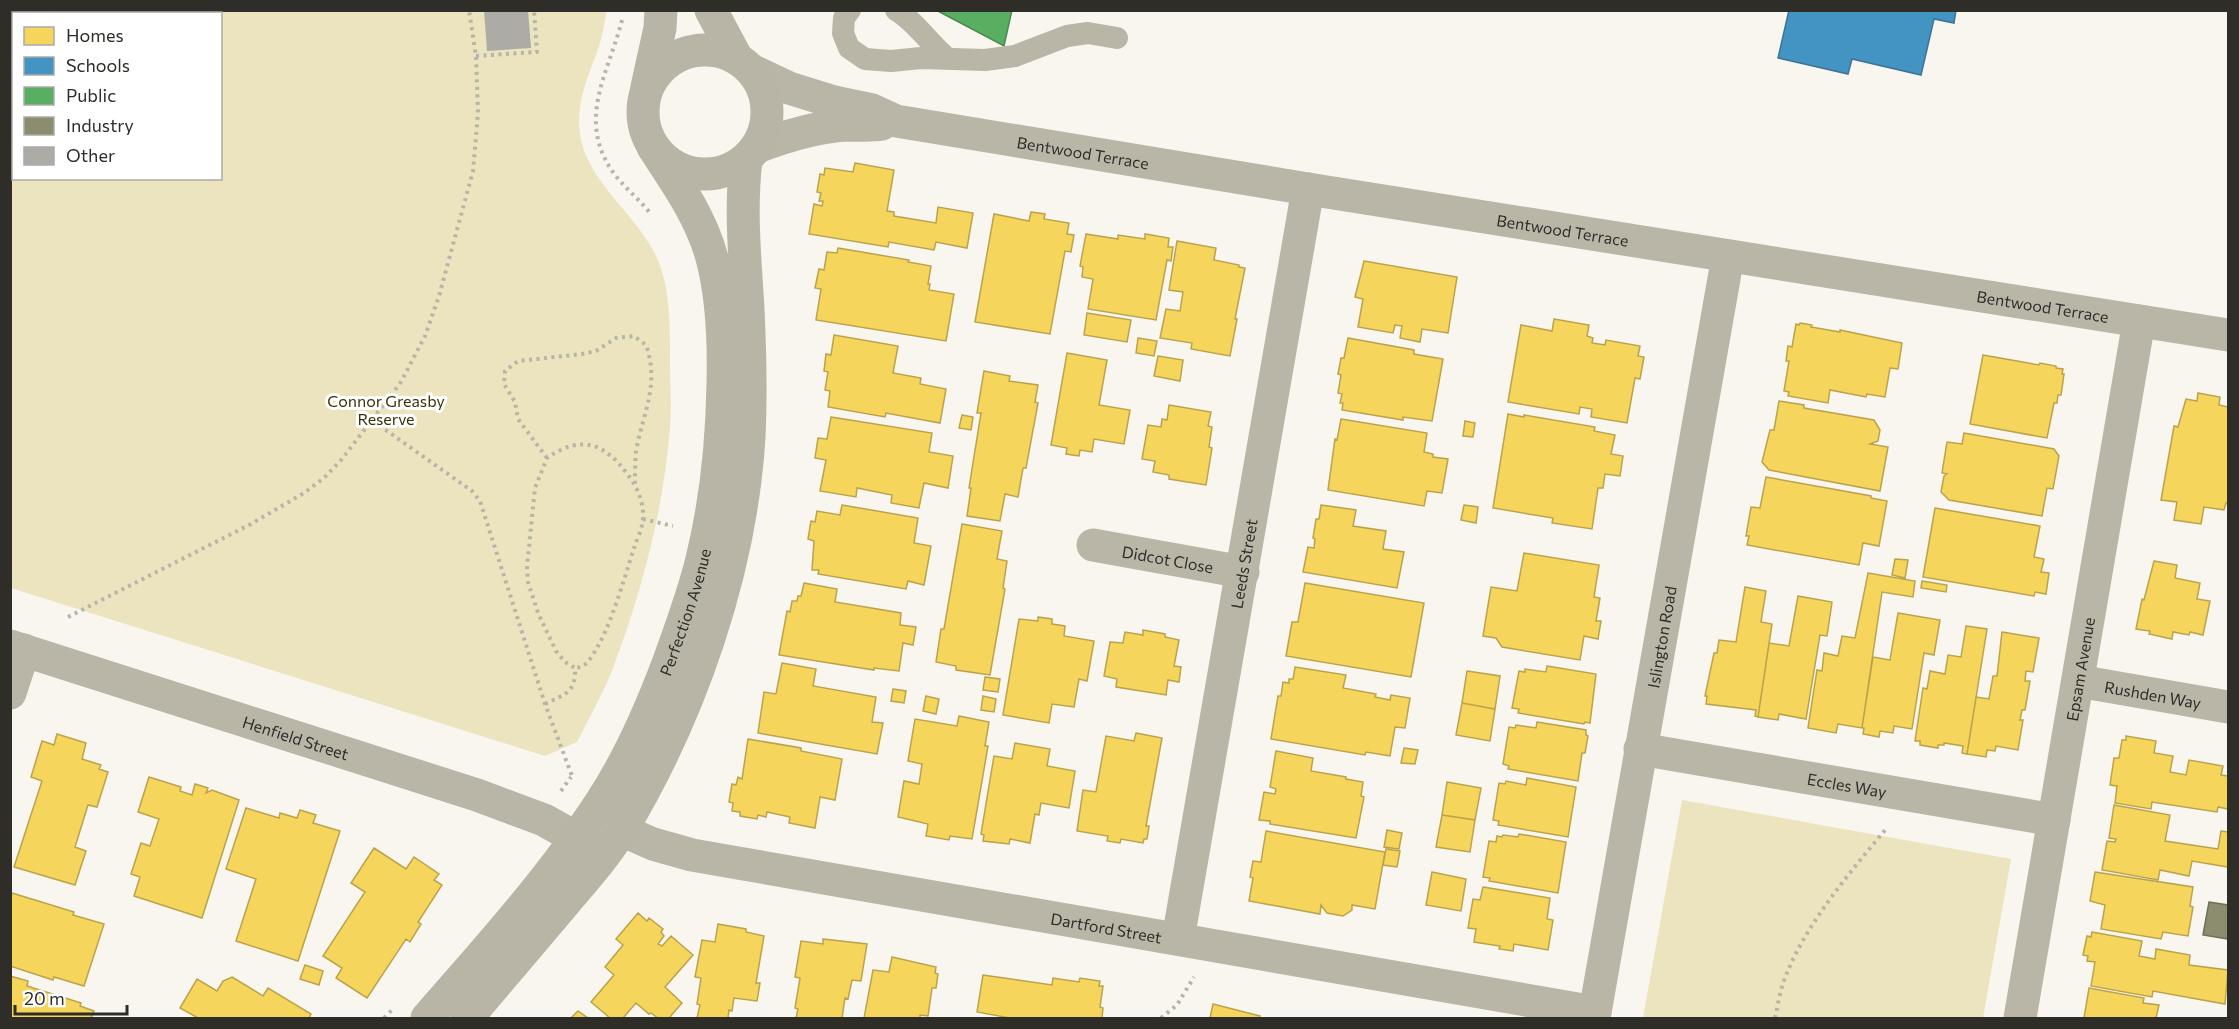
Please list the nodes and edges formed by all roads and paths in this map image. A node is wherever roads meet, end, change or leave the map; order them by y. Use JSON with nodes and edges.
{"nodes":[{"id":1,"x":469,"y":10,"type":"edge"},
{"id":2,"x":534,"y":10,"type":"edge"},
{"id":3,"x":661,"y":10,"type":"edge"},
{"id":4,"x":711,"y":10,"type":"edge"},
{"id":5,"x":850,"y":10,"type":"edge"},
{"id":6,"x":896,"y":10,"type":"edge"},
{"id":7,"x":623,"y":16,"type":"dead end"},
{"id":8,"x":1118,"y":38,"type":"dead end"},
{"id":9,"x":476,"y":56,"type":"junction"},
{"id":10,"x":947,"y":58,"type":"junction"},
{"id":11,"x":743,"y":64,"type":"junction"},
{"id":12,"x":645,"y":95,"type":"junction"},
{"id":13,"x":896,"y":121,"type":"junction"},
{"id":14,"x":653,"y":147,"type":"junction"},
{"id":15,"x":752,"y":153,"type":"junction"},
{"id":16,"x":1308,"y":189,"type":"junction"},
{"id":17,"x":651,"y":215,"type":"dead end"},
{"id":18,"x":1728,"y":256,"type":"junction"},
{"id":19,"x":2139,"y":321,"type":"junction"},
{"id":20,"x":2229,"y":335,"type":"edge"},
{"id":21,"x":373,"y":421,"type":"junction"},
{"id":22,"x":547,"y":458,"type":"junction"},
{"id":23,"x":635,"y":485,"type":"junction"},
{"id":24,"x":643,"y":519,"type":"junction"},
{"id":25,"x":670,"y":536,"type":"dead end"},
{"id":26,"x":1093,"y":545,"type":"dead end"},
{"id":27,"x":1243,"y":572,"type":"junction"},
{"id":28,"x":68,"y":617,"type":"dead end"},
{"id":29,"x":17,"y":648,"type":"edge"},
{"id":30,"x":575,"y":668,"type":"junction"},
{"id":31,"x":2078,"y":681,"type":"junction"},
{"id":32,"x":10,"y":693,"type":"edge"},
{"id":33,"x":545,"y":704,"type":"junction"},
{"id":34,"x":2229,"y":707,"type":"edge"},
{"id":35,"x":1640,"y":749,"type":"junction"},
{"id":36,"x":577,"y":768,"type":"dead end"},
{"id":37,"x":2054,"y":820,"type":"junction"},
{"id":38,"x":1889,"y":826,"type":"dead end"},
{"id":39,"x":621,"y":830,"type":"junction"},
{"id":40,"x":576,"y":838,"type":"junction"},
{"id":41,"x":1178,"y":939,"type":"junction"},
{"id":42,"x":1195,"y":975,"type":"dead end"},
{"id":43,"x":1595,"y":1015,"type":"edge"},
{"id":44,"x":427,"y":1018,"type":"edge"},
{"id":45,"x":467,"y":1018,"type":"edge"},
{"id":46,"x":1161,"y":1018,"type":"edge"},
{"id":47,"x":1775,"y":1018,"type":"edge"},
{"id":48,"x":2020,"y":1018,"type":"edge"}],
"edges":[{"from":1,"to":9,"type":"path"},
{"from":2,"to":9,"type":"path"},
{"from":3,"to":12,"type":"street"},
{"from":4,"to":11,"type":"street"},
{"from":5,"to":10,"type":"lane"},
{"from":6,"to":10,"type":"lane"},
{"from":7,"to":17,"type":"path"},
{"from":8,"to":10,"type":"lane"},
{"from":9,"to":21,"type":"path"},
{"from":11,"to":12,"type":"street"},
{"from":11,"to":13,"type":"street","name":"Bentwood Terrace"},
{"from":11,"to":15,"type":"street"},
{"from":12,"to":14,"type":"street"},
{"from":13,"to":15,"type":"street","name":"Bentwood Terrace"},
{"from":13,"to":16,"type":"street","name":"Bentwood Terrace"},
{"from":14,"to":15,"type":"street"},
{"from":14,"to":40,"type":"street","name":"Perfection Avenue"},
{"from":15,"to":39,"type":"street","name":"Perfection Avenue"},
{"from":16,"to":18,"type":"street","name":"Bentwood Terrace"},
{"from":16,"to":27,"type":"street","name":"Leeds Street"},
{"from":18,"to":19,"type":"street","name":"Bentwood Terrace"},
{"from":18,"to":35,"type":"street","name":"Islington Road"},
{"from":19,"to":20,"type":"street","name":"Bentwood Terrace"},
{"from":19,"to":31,"type":"street","name":"Epsam Avenue"},
{"from":21,"to":28,"type":"path"},
{"from":21,"to":33,"type":"path"},
{"from":22,"to":23,"type":"path"},
{"from":22,"to":23,"type":"path"},
{"from":22,"to":30,"type":"path"},
{"from":23,"to":24,"type":"path"},
{"from":24,"to":25,"type":"path"},
{"from":24,"to":30,"type":"path"},
{"from":26,"to":27,"type":"street","name":"Didcot Close"},
{"from":27,"to":41,"type":"street","name":"Leeds Street"},
{"from":29,"to":32,"type":"street"},
{"from":29,"to":40,"type":"street","name":"Henfield Street"},
{"from":30,"to":33,"type":"path"},
{"from":31,"to":34,"type":"street","name":"Rushden Way"},
{"from":31,"to":37,"type":"street","name":"Epsam Avenue"},
{"from":33,"to":36,"type":"path"},
{"from":35,"to":37,"type":"street","name":"Eccles Way"},
{"from":35,"to":43,"type":"street","name":"Islington Road"},
{"from":37,"to":48,"type":"street","name":"Epsam Avenue"},
{"from":38,"to":47,"type":"path"},
{"from":39,"to":41,"type":"street","name":"Dartford Street"},
{"from":39,"to":45,"type":"street","name":"Perfection Avenue"},
{"from":40,"to":44,"type":"street","name":"Perfection Avenue"},
{"from":41,"to":43,"type":"street","name":"Dartford Street"},
{"from":42,"to":46,"type":"path"}]}
